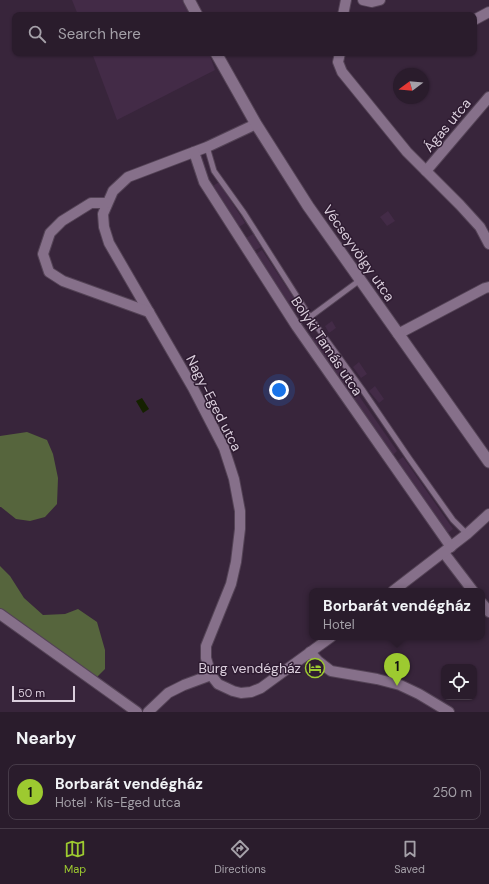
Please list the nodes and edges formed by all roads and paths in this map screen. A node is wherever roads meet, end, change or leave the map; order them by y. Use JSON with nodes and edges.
{"nodes":[{"id":1,"x":189,"y":0,"type":"edge"},
{"id":2,"x":346,"y":0,"type":"edge"},
{"id":3,"x":364,"y":0,"type":"edge"},
{"id":4,"x":380,"y":0,"type":"edge"},
{"id":5,"x":195,"y":12,"type":"edge"},
{"id":6,"x":344,"y":12,"type":"edge"},
{"id":7,"x":489,"y":12,"type":"edge"},
{"id":8,"x":477,"y":18,"type":"edge"},
{"id":9,"x":218,"y":56,"type":"edge"},
{"id":10,"x":339,"y":56,"type":"edge"},
{"id":11,"x":489,"y":97,"type":"edge"},
{"id":12,"x":256,"y":124,"type":"junction"},
{"id":13,"x":207,"y":147,"type":"junction"},
{"id":14,"x":194,"y":152,"type":"junction"},
{"id":15,"x":426,"y":171,"type":"junction"},
{"id":16,"x":107,"y":203,"type":"junction"},
{"id":17,"x":489,"y":244,"type":"edge"},
{"id":18,"x":360,"y":280,"type":"junction"},
{"id":19,"x":489,"y":287,"type":"edge"},
{"id":20,"x":149,"y":312,"type":"junction"},
{"id":21,"x":310,"y":318,"type":"junction"},
{"id":22,"x":398,"y":334,"type":"junction"},
{"id":23,"x":489,"y":462,"type":"edge"},
{"id":24,"x":489,"y":514,"type":"edge"},
{"id":25,"x":467,"y":534,"type":"junction"},
{"id":26,"x":447,"y":550,"type":"junction"},
{"id":27,"x":397,"y":588,"type":"edge"},
{"id":28,"x":471,"y":588,"type":"edge"},
{"id":29,"x":0,"y":614,"type":"edge"},
{"id":30,"x":327,"y":640,"type":"edge"},
{"id":31,"x":310,"y":652,"type":"junction"},
{"id":32,"x":211,"y":675,"type":"junction"},
{"id":33,"x":137,"y":712,"type":"edge"},
{"id":34,"x":148,"y":712,"type":"edge"},
{"id":35,"x":449,"y":712,"type":"edge"}],
"edges":[{"from":1,"to":5,"type":"main road"},
{"from":2,"to":6,"type":"street"},
{"from":3,"to":4,"type":"street"},
{"from":7,"to":8,"type":"street"},
{"from":9,"to":12,"type":"main road","name":"Vécseyvölgy utca"},
{"from":10,"to":15,"type":"street"},
{"from":11,"to":15,"type":"street","name":"Ágas utca"},
{"from":12,"to":13,"type":"street","name":"Nagy-Eged utca"},
{"from":12,"to":18,"type":"main road","name":"Vécseyvölgy utca"},
{"from":13,"to":14,"type":"street","name":"Nagy-Eged utca"},
{"from":13,"to":21,"type":"lane"},
{"from":14,"to":16,"type":"street","name":"Nagy-Eged utca"},
{"from":14,"to":26,"type":"street","name":"Bolyki Tamás utca"},
{"from":15,"to":17,"type":"street"},
{"from":16,"to":20,"type":"street","name":"Nagy-Eged utca"},
{"from":16,"to":20,"type":"street"},
{"from":18,"to":21,"type":"lane"},
{"from":18,"to":22,"type":"main road","name":"Vécseyvölgy utca"},
{"from":19,"to":22,"type":"street"},
{"from":20,"to":32,"type":"street","name":"Nagy-Eged utca"},
{"from":21,"to":25,"type":"lane"},
{"from":22,"to":23,"type":"main road","name":"Vécseyvölgy utca"},
{"from":24,"to":25,"type":"street"},
{"from":25,"to":26,"type":"street"},
{"from":26,"to":27,"type":"street"},
{"from":26,"to":28,"type":"street","name":"Bolyki Tamás utca"},
{"from":29,"to":33,"type":"street"},
{"from":30,"to":31,"type":"street"},
{"from":31,"to":32,"type":"street"},
{"from":31,"to":35,"type":"street"},
{"from":32,"to":34,"type":"street"}]}
